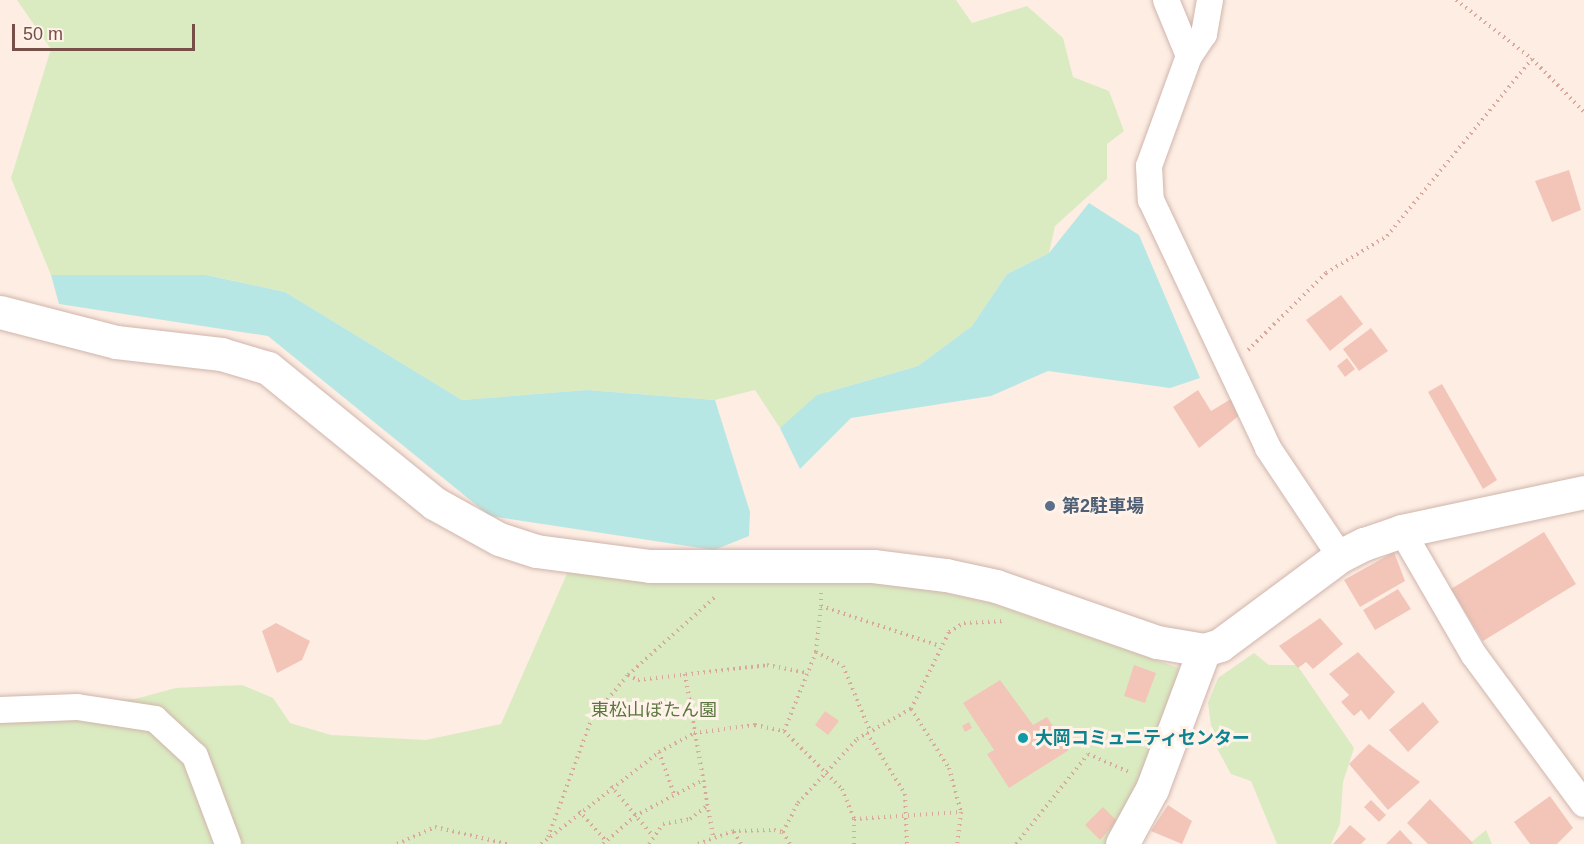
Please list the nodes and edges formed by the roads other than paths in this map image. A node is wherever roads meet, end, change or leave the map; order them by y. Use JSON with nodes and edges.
{"nodes":[{"id":1,"x":1166,"y":0,"type":"edge"},
{"id":2,"x":1210,"y":0,"type":"edge"},
{"id":3,"x":1189,"y":56,"type":"junction"},
{"id":4,"x":0,"y":312,"type":"edge"},
{"id":5,"x":1584,"y":492,"type":"edge"},
{"id":6,"x":1402,"y":531,"type":"junction"},
{"id":7,"x":1340,"y":556,"type":"junction"},
{"id":8,"x":1204,"y":651,"type":"junction"},
{"id":9,"x":0,"y":710,"type":"edge"},
{"id":10,"x":1584,"y":804,"type":"edge"},
{"id":11,"x":228,"y":844,"type":"edge"},
{"id":12,"x":1122,"y":844,"type":"edge"}],
"edges":[{"from":1,"to":3,"type":"street"},
{"from":2,"to":3,"type":"street"},
{"from":3,"to":7,"type":"street"},
{"from":4,"to":8,"type":"street"},
{"from":5,"to":6,"type":"street"},
{"from":6,"to":7,"type":"street"},
{"from":6,"to":10,"type":"street"},
{"from":7,"to":8,"type":"street"},
{"from":8,"to":12,"type":"street"},
{"from":9,"to":11,"type":"street"}]}
